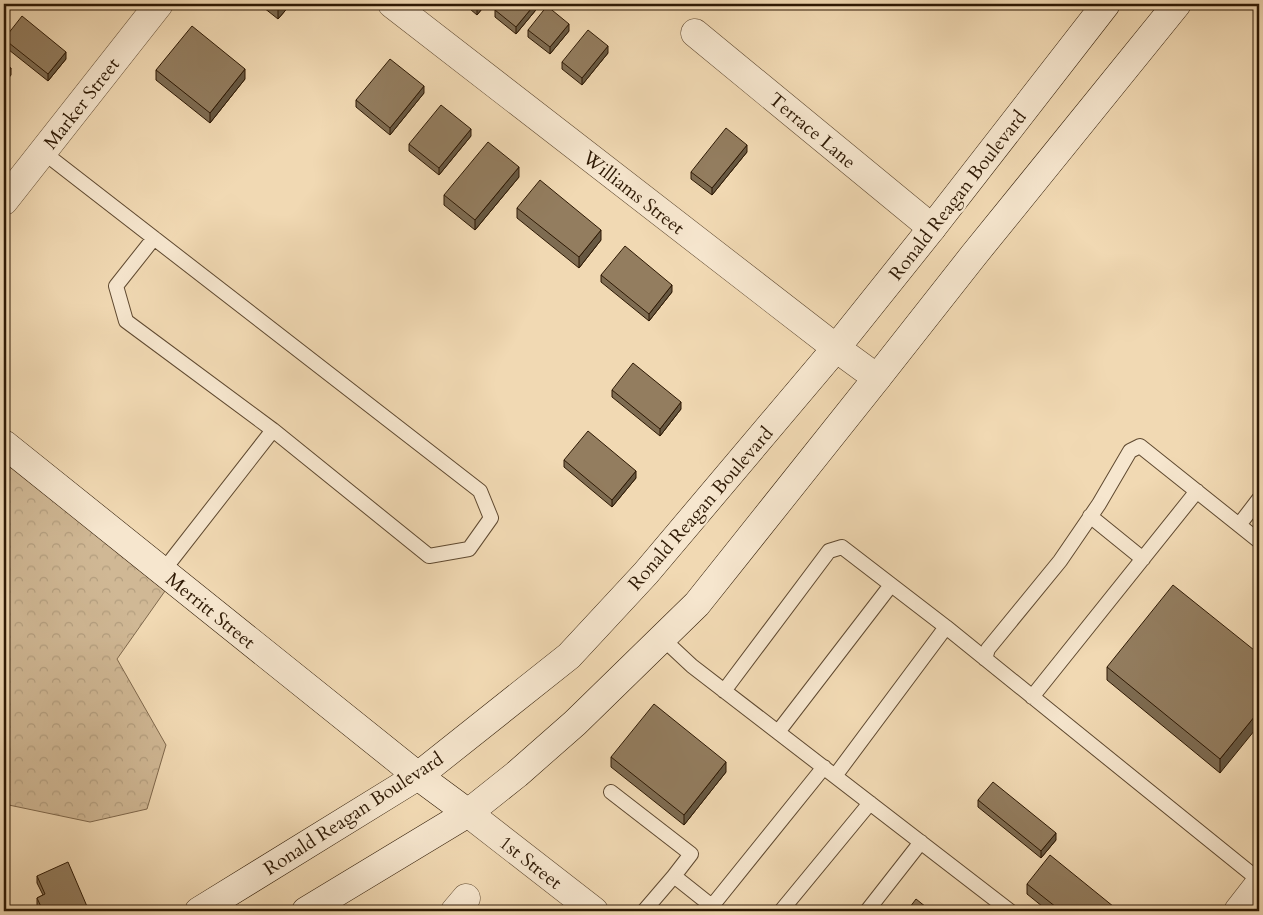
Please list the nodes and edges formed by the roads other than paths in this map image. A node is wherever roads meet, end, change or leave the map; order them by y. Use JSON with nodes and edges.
{"nodes":[{"id":1,"x":159,"y":4,"type":"edge"},
{"id":2,"x":392,"y":4,"type":"edge"},
{"id":3,"x":1106,"y":4,"type":"edge"},
{"id":4,"x":1178,"y":4,"type":"edge"},
{"id":5,"x":695,"y":32,"type":"dead end"},
{"id":6,"x":43,"y":152,"type":"junction"},
{"id":7,"x":4,"y":201,"type":"edge"},
{"id":8,"x":932,"y":228,"type":"junction"},
{"id":9,"x":154,"y":238,"type":"junction"},
{"id":10,"x":836,"y":348,"type":"junction"},
{"id":11,"x":877,"y":378,"type":"junction"},
{"id":12,"x":273,"y":430,"type":"junction"},
{"id":13,"x":4,"y":444,"type":"edge"},
{"id":14,"x":1197,"y":491,"type":"junction"},
{"id":15,"x":1259,"y":499,"type":"edge"},
{"id":16,"x":1090,"y":516,"type":"junction"},
{"id":17,"x":1239,"y":525,"type":"junction"},
{"id":18,"x":1259,"y":541,"type":"edge"},
{"id":19,"x":1143,"y":559,"type":"junction"},
{"id":20,"x":163,"y":571,"type":"junction"},
{"id":21,"x":891,"y":585,"type":"junction"},
{"id":22,"x":946,"y":627,"type":"junction"},
{"id":23,"x":662,"y":638,"type":"junction"},
{"id":24,"x":985,"y":659,"type":"junction"},
{"id":25,"x":724,"y":690,"type":"junction"},
{"id":26,"x":1032,"y":697,"type":"junction"},
{"id":27,"x":778,"y":732,"type":"junction"},
{"id":28,"x":824,"y":767,"type":"junction"},
{"id":29,"x":418,"y":776,"type":"junction"},
{"id":30,"x":835,"y":776,"type":"junction"},
{"id":31,"x":611,"y":792,"type":"dead end"},
{"id":32,"x":870,"y":803,"type":"junction"},
{"id":33,"x":468,"y":813,"type":"junction"},
{"id":34,"x":920,"y":842,"type":"junction"},
{"id":35,"x":674,"y":876,"type":"junction"},
{"id":36,"x":1259,"y":882,"type":"edge"},
{"id":37,"x":715,"y":908,"type":"edge"},
{"id":38,"x":199,"y":911,"type":"edge"},
{"id":39,"x":306,"y":911,"type":"edge"},
{"id":40,"x":594,"y":911,"type":"edge"},
{"id":41,"x":644,"y":911,"type":"edge"},
{"id":42,"x":781,"y":911,"type":"edge"},
{"id":43,"x":866,"y":911,"type":"edge"},
{"id":44,"x":1010,"y":911,"type":"edge"},
{"id":45,"x":1238,"y":911,"type":"edge"}],
"edges":[{"from":1,"to":6,"type":"main road","name":"Marker Street"},
{"from":2,"to":10,"type":"main road","name":"Williams Street"},
{"from":3,"to":8,"type":"main road","name":"Ronald Reagan Boulevard"},
{"from":4,"to":11,"type":"main road"},
{"from":5,"to":8,"type":"main road","name":"Terrace Lane"},
{"from":6,"to":7,"type":"main road","name":"Marker Street"},
{"from":6,"to":9,"type":"lane"},
{"from":8,"to":10,"type":"main road","name":"Ronald Reagan Boulevard"},
{"from":9,"to":12,"type":"lane"},
{"from":9,"to":12,"type":"lane"},
{"from":10,"to":11,"type":"main road","name":"Williams Street"},
{"from":10,"to":29,"type":"main road","name":"Ronald Reagan Boulevard"},
{"from":11,"to":23,"type":"main road"},
{"from":12,"to":20,"type":"lane"},
{"from":13,"to":20,"type":"main road","name":"Merritt Street"},
{"from":14,"to":16,"type":"lane"},
{"from":14,"to":17,"type":"lane"},
{"from":14,"to":19,"type":"lane"},
{"from":15,"to":17,"type":"lane"},
{"from":16,"to":19,"type":"lane"},
{"from":16,"to":24,"type":"lane"},
{"from":17,"to":18,"type":"lane"},
{"from":19,"to":26,"type":"lane"},
{"from":20,"to":29,"type":"main road","name":"Merritt Street"},
{"from":21,"to":22,"type":"lane"},
{"from":21,"to":25,"type":"lane"},
{"from":21,"to":27,"type":"lane"},
{"from":22,"to":24,"type":"lane"},
{"from":22,"to":30,"type":"lane"},
{"from":23,"to":25,"type":"lane"},
{"from":23,"to":33,"type":"main road"},
{"from":24,"to":26,"type":"lane"},
{"from":25,"to":27,"type":"lane"},
{"from":26,"to":36,"type":"lane"},
{"from":27,"to":28,"type":"lane"},
{"from":28,"to":30,"type":"lane"},
{"from":28,"to":37,"type":"lane"},
{"from":29,"to":33,"type":"main road","name":"Merritt Street"},
{"from":29,"to":38,"type":"main road","name":"Ronald Reagan Boulevard"},
{"from":30,"to":32,"type":"lane"},
{"from":31,"to":35,"type":"lane"},
{"from":32,"to":34,"type":"lane"},
{"from":32,"to":42,"type":"lane"},
{"from":33,"to":39,"type":"main road"},
{"from":33,"to":40,"type":"main road","name":"1st Street"},
{"from":34,"to":43,"type":"lane"},
{"from":34,"to":44,"type":"lane"},
{"from":35,"to":37,"type":"lane"},
{"from":35,"to":41,"type":"lane"},
{"from":36,"to":45,"type":"main road"}]}
